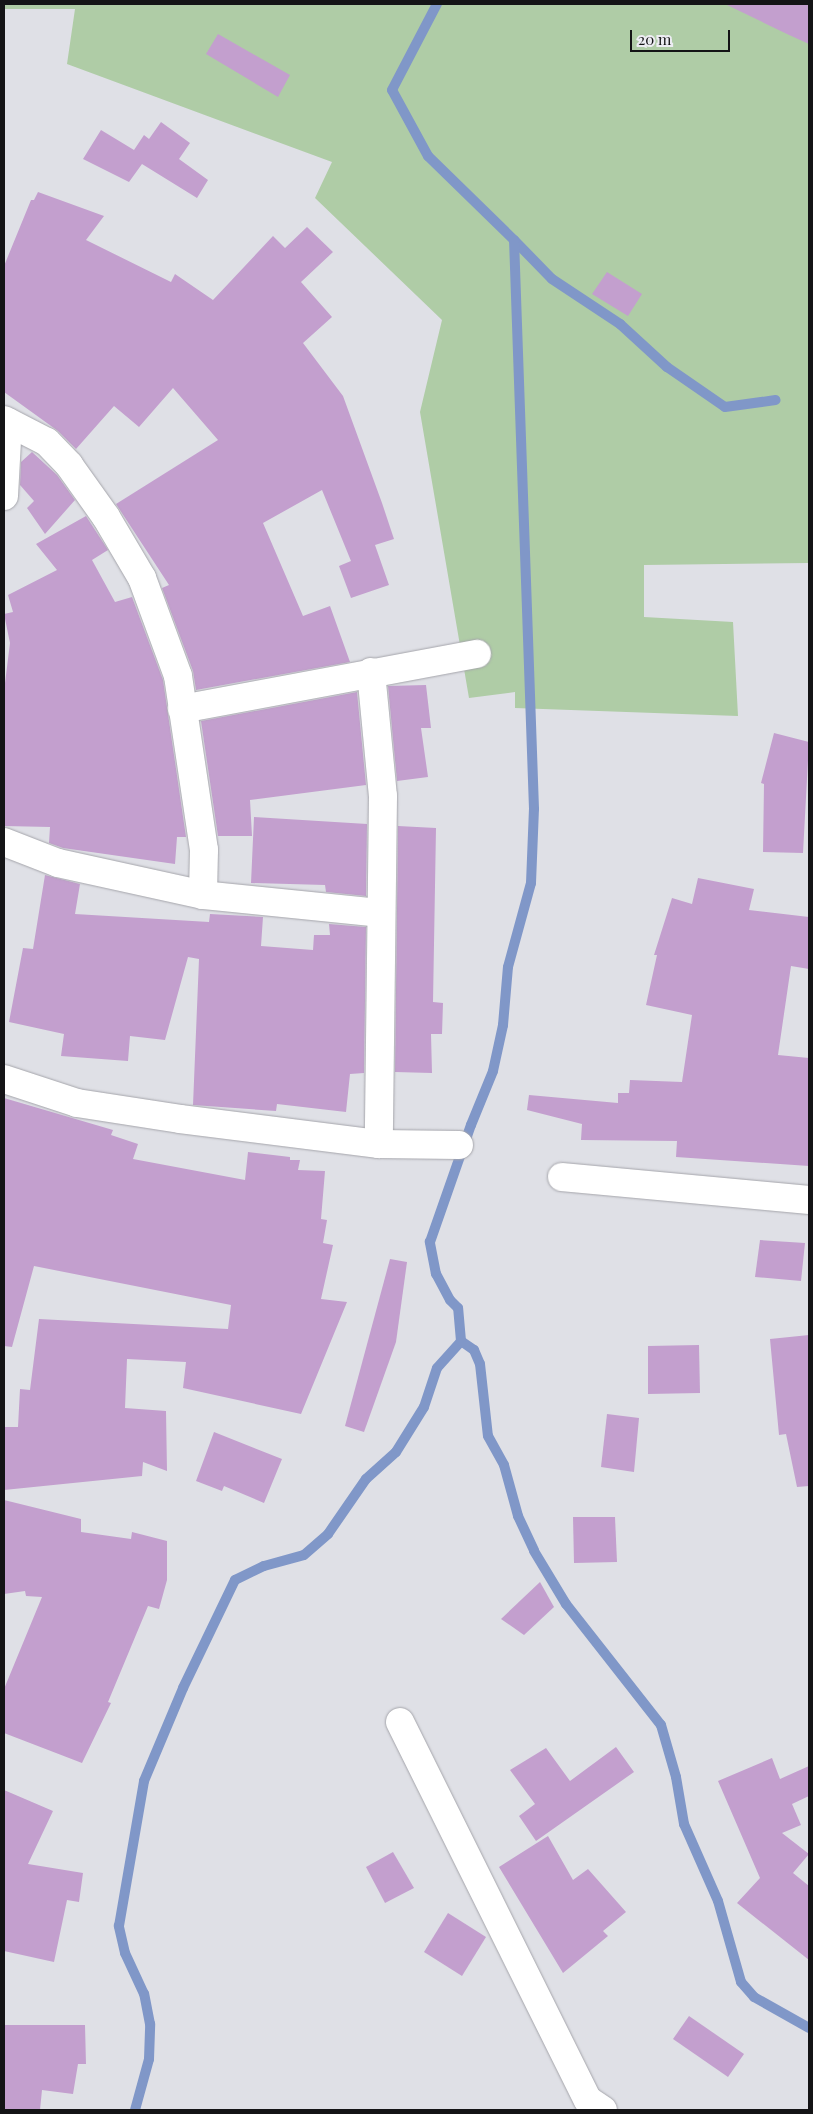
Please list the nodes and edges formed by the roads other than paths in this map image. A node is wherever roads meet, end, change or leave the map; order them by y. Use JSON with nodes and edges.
{"nodes":[{"id":1,"x":6,"y":421,"type":"edge"},
{"id":2,"x":4,"y":496,"type":"edge"},
{"id":3,"x":477,"y":654,"type":"dead end"},
{"id":4,"x":371,"y":672,"type":"junction"},
{"id":5,"x":182,"y":709,"type":"junction"},
{"id":6,"x":4,"y":842,"type":"edge"},
{"id":7,"x":203,"y":895,"type":"junction"},
{"id":8,"x":380,"y":913,"type":"junction"},
{"id":9,"x":4,"y":1079,"type":"edge"},
{"id":10,"x":380,"y":1144,"type":"junction"},
{"id":11,"x":459,"y":1145,"type":"dead end"},
{"id":12,"x":562,"y":1177,"type":"dead end"},
{"id":13,"x":809,"y":1200,"type":"edge"},
{"id":14,"x":400,"y":1722,"type":"dead end"},
{"id":15,"x":590,"y":2107,"type":"edge"}],
"edges":[{"from":1,"to":2,"type":"street"},
{"from":1,"to":5,"type":"street"},
{"from":3,"to":4,"type":"street"},
{"from":4,"to":5,"type":"street"},
{"from":4,"to":8,"type":"street"},
{"from":5,"to":7,"type":"street"},
{"from":6,"to":7,"type":"street"},
{"from":7,"to":8,"type":"street"},
{"from":8,"to":10,"type":"street"},
{"from":9,"to":10,"type":"street"},
{"from":10,"to":11,"type":"street"},
{"from":12,"to":13,"type":"street"},
{"from":14,"to":15,"type":"street"}]}
